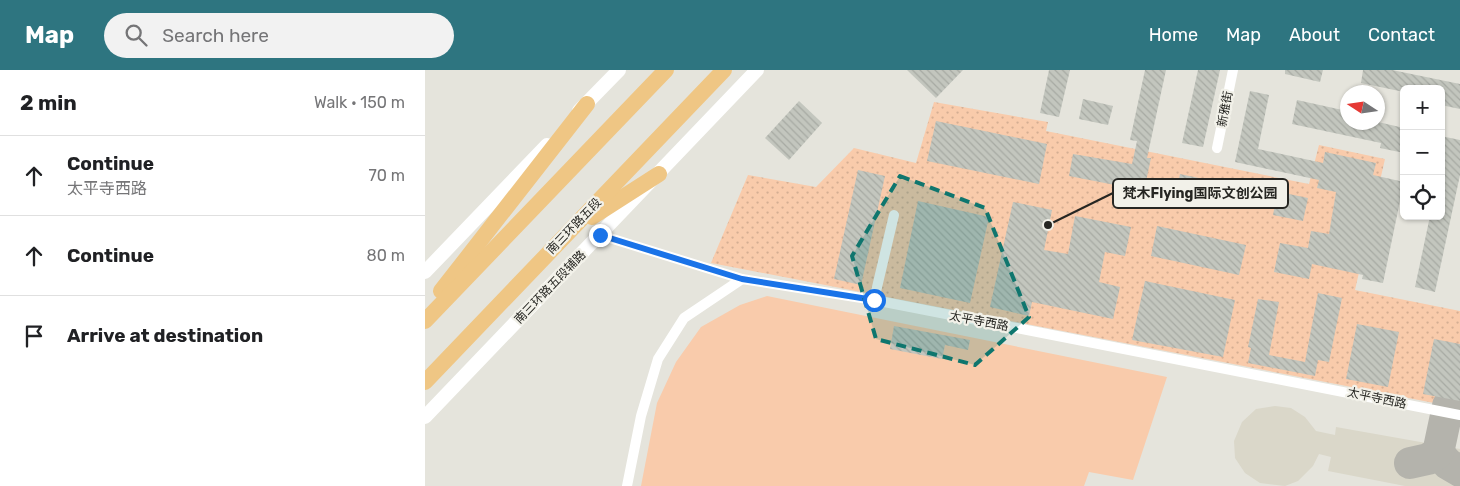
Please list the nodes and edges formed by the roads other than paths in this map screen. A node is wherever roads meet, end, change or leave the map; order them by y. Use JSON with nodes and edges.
{"nodes":[{"id":1,"x":619,"y":70,"type":"edge"},
{"id":2,"x":667,"y":70,"type":"edge"},
{"id":3,"x":724,"y":70,"type":"edge"},
{"id":4,"x":757,"y":70,"type":"edge"},
{"id":5,"x":1233,"y":70,"type":"edge"},
{"id":6,"x":587,"y":104,"type":"junction"},
{"id":7,"x":1217,"y":148,"type":"dead end"},
{"id":8,"x":659,"y":174,"type":"junction"},
{"id":9,"x":894,"y":215,"type":"dead end"},
{"id":10,"x":569,"y":232,"type":"junction"},
{"id":11,"x":600,"y":235,"type":"junction"},
{"id":12,"x":425,"y":272,"type":"edge"},
{"id":13,"x":742,"y":279,"type":"junction"},
{"id":14,"x":874,"y":300,"type":"junction"},
{"id":15,"x":425,"y":312,"type":"edge"},
{"id":16,"x":425,"y":321,"type":"edge"},
{"id":17,"x":425,"y":382,"type":"edge"},
{"id":18,"x":1460,"y":415,"type":"edge"},
{"id":19,"x":425,"y":418,"type":"edge"},
{"id":20,"x":627,"y":486,"type":"edge"}],
"edges":[{"from":1,"to":6,"type":"main road"},
{"from":2,"to":16,"type":"highway"},
{"from":3,"to":10,"type":"highway","name":"南三环路五段"},
{"from":4,"to":8,"type":"main road","name":"南三环路五段辅路"},
{"from":5,"to":7,"type":"street","name":"新雅街"},
{"from":6,"to":12,"type":"main road"},
{"from":6,"to":15,"type":"highway"},
{"from":8,"to":10,"type":"highway"},
{"from":8,"to":11,"type":"main road","name":"南三环路五段辅路"},
{"from":9,"to":14,"type":"street"},
{"from":10,"to":17,"type":"highway","name":"南三环路五段"},
{"from":11,"to":13,"type":"street","name":"太平寺西路"},
{"from":11,"to":19,"type":"main road","name":"南三环路五段辅路"},
{"from":13,"to":14,"type":"street","name":"太平寺西路"},
{"from":13,"to":20,"type":"street"},
{"from":14,"to":18,"type":"street","name":"太平寺西路"}]}
